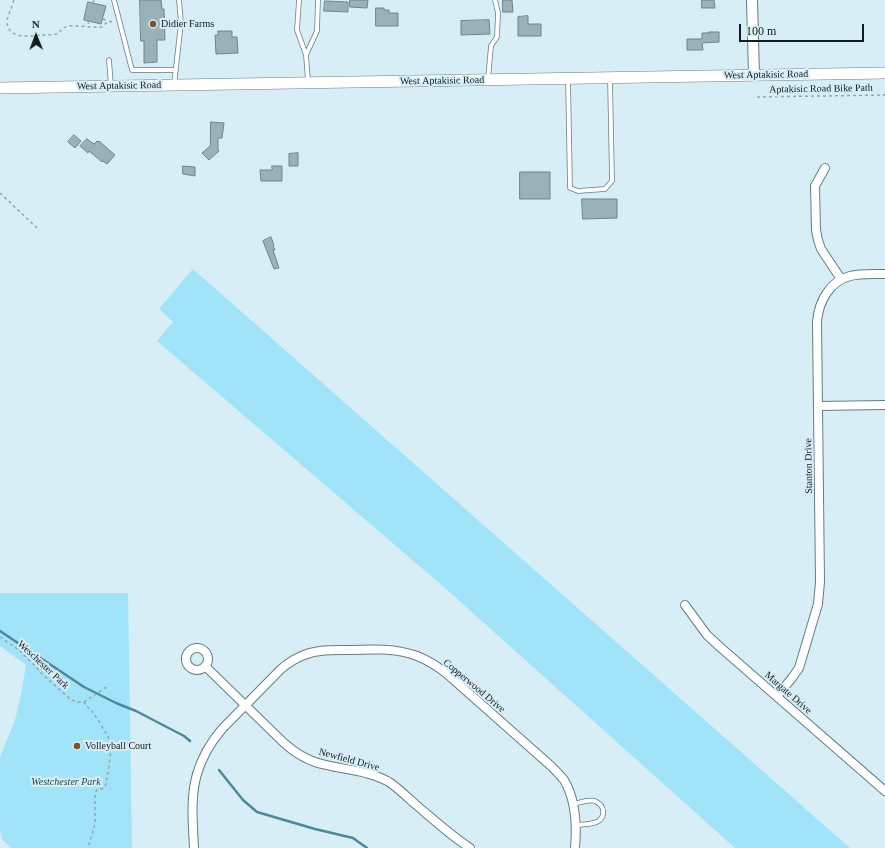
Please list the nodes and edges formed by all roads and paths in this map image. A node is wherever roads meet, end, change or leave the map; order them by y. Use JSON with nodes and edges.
{"nodes":[{"id":1,"x":14,"y":0,"type":"edge"},
{"id":2,"x":114,"y":0,"type":"edge"},
{"id":3,"x":179,"y":0,"type":"edge"},
{"id":4,"x":299,"y":0,"type":"edge"},
{"id":5,"x":318,"y":0,"type":"edge"},
{"id":6,"x":495,"y":0,"type":"edge"},
{"id":7,"x":752,"y":0,"type":"edge"},
{"id":8,"x":103,"y":19,"type":"dead end"},
{"id":9,"x":88,"y":21,"type":"dead end"},
{"id":10,"x":108,"y":21,"type":"junction"},
{"id":11,"x":120,"y":21,"type":"junction"},
{"id":12,"x":89,"y":27,"type":"junction"},
{"id":13,"x":306,"y":55,"type":"junction"},
{"id":14,"x":109,"y":60,"type":"dead end"},
{"id":15,"x":176,"y":70,"type":"junction"},
{"id":16,"x":885,"y":73,"type":"edge"},
{"id":17,"x":754,"y":75,"type":"junction"},
{"id":18,"x":568,"y":78,"type":"junction"},
{"id":19,"x":610,"y":78,"type":"junction"},
{"id":20,"x":488,"y":80,"type":"junction"},
{"id":21,"x":308,"y":83,"type":"junction"},
{"id":22,"x":174,"y":85,"type":"junction"},
{"id":23,"x":111,"y":86,"type":"junction"},
{"id":24,"x":0,"y":88,"type":"edge"},
{"id":25,"x":885,"y":95,"type":"edge"},
{"id":26,"x":757,"y":97,"type":"dead end"},
{"id":27,"x":825,"y":168,"type":"dead end"},
{"id":28,"x":0,"y":193,"type":"edge"},
{"id":29,"x":37,"y":228,"type":"dead end"},
{"id":30,"x":885,"y":274,"type":"edge"},
{"id":31,"x":841,"y":279,"type":"junction"},
{"id":32,"x":885,"y":405,"type":"edge"},
{"id":33,"x":818,"y":406,"type":"junction"},
{"id":34,"x":685,"y":605,"type":"dead end"},
{"id":35,"x":0,"y":637,"type":"edge"},
{"id":36,"x":205,"y":666,"type":"dead end"},
{"id":37,"x":108,"y":686,"type":"dead end"},
{"id":38,"x":777,"y":696,"type":"junction"},
{"id":39,"x":84,"y":702,"type":"junction"},
{"id":40,"x":246,"y":705,"type":"junction"},
{"id":41,"x":885,"y":790,"type":"edge"},
{"id":42,"x":573,"y":804,"type":"junction"},
{"id":43,"x":576,"y":825,"type":"junction"},
{"id":44,"x":88,"y":848,"type":"edge"},
{"id":45,"x":194,"y":848,"type":"edge"},
{"id":46,"x":470,"y":848,"type":"edge"},
{"id":47,"x":575,"y":848,"type":"edge"}],
"edges":[{"from":1,"to":12,"type":"path"},
{"from":2,"to":11,"type":"lane"},
{"from":3,"to":15,"type":"lane"},
{"from":4,"to":13,"type":"lane"},
{"from":5,"to":13,"type":"lane"},
{"from":6,"to":20,"type":"lane"},
{"from":7,"to":17,"type":"street"},
{"from":8,"to":10,"type":"path"},
{"from":9,"to":12,"type":"path"},
{"from":10,"to":11,"type":"path"},
{"from":10,"to":12,"type":"path"},
{"from":11,"to":15,"type":"lane"},
{"from":13,"to":21,"type":"lane"},
{"from":14,"to":23,"type":"lane"},
{"from":15,"to":22,"type":"lane"},
{"from":16,"to":17,"type":"main road","name":"West Aptakisic Road"},
{"from":17,"to":19,"type":"main road","name":"West Aptakisic Road"},
{"from":18,"to":19,"type":"main road","name":"West Aptakisic Road"},
{"from":18,"to":19,"type":"lane"},
{"from":18,"to":20,"type":"main road","name":"West Aptakisic Road"},
{"from":20,"to":21,"type":"main road","name":"West Aptakisic Road"},
{"from":21,"to":22,"type":"main road","name":"West Aptakisic Road"},
{"from":22,"to":23,"type":"main road","name":"West Aptakisic Road"},
{"from":23,"to":24,"type":"main road","name":"West Aptakisic Road"},
{"from":25,"to":26,"type":"path","name":"Aptakisic Road Bike Path"},
{"from":27,"to":31,"type":"street"},
{"from":28,"to":29,"type":"path"},
{"from":30,"to":31,"type":"street","name":"Stanton Drive"},
{"from":31,"to":33,"type":"street","name":"Stanton Drive"},
{"from":32,"to":33,"type":"street"},
{"from":33,"to":38,"type":"street","name":"Stanton Drive"},
{"from":34,"to":38,"type":"street","name":"Margate Drive"},
{"from":35,"to":39,"type":"path","name":"Weschester Park"},
{"from":36,"to":40,"type":"street","name":"Newfield Drive"},
{"from":37,"to":39,"type":"path"},
{"from":38,"to":41,"type":"street","name":"Margate Drive"},
{"from":39,"to":44,"type":"path"},
{"from":40,"to":42,"type":"street","name":"Copperwood Drive"},
{"from":40,"to":45,"type":"street","name":"Copperwood Drive"},
{"from":40,"to":46,"type":"street","name":"Newfield Drive"},
{"from":42,"to":43,"type":"street","name":"Copperwood Drive"},
{"from":42,"to":43,"type":"lane"},
{"from":43,"to":47,"type":"street","name":"Copperwood Drive"}]}
